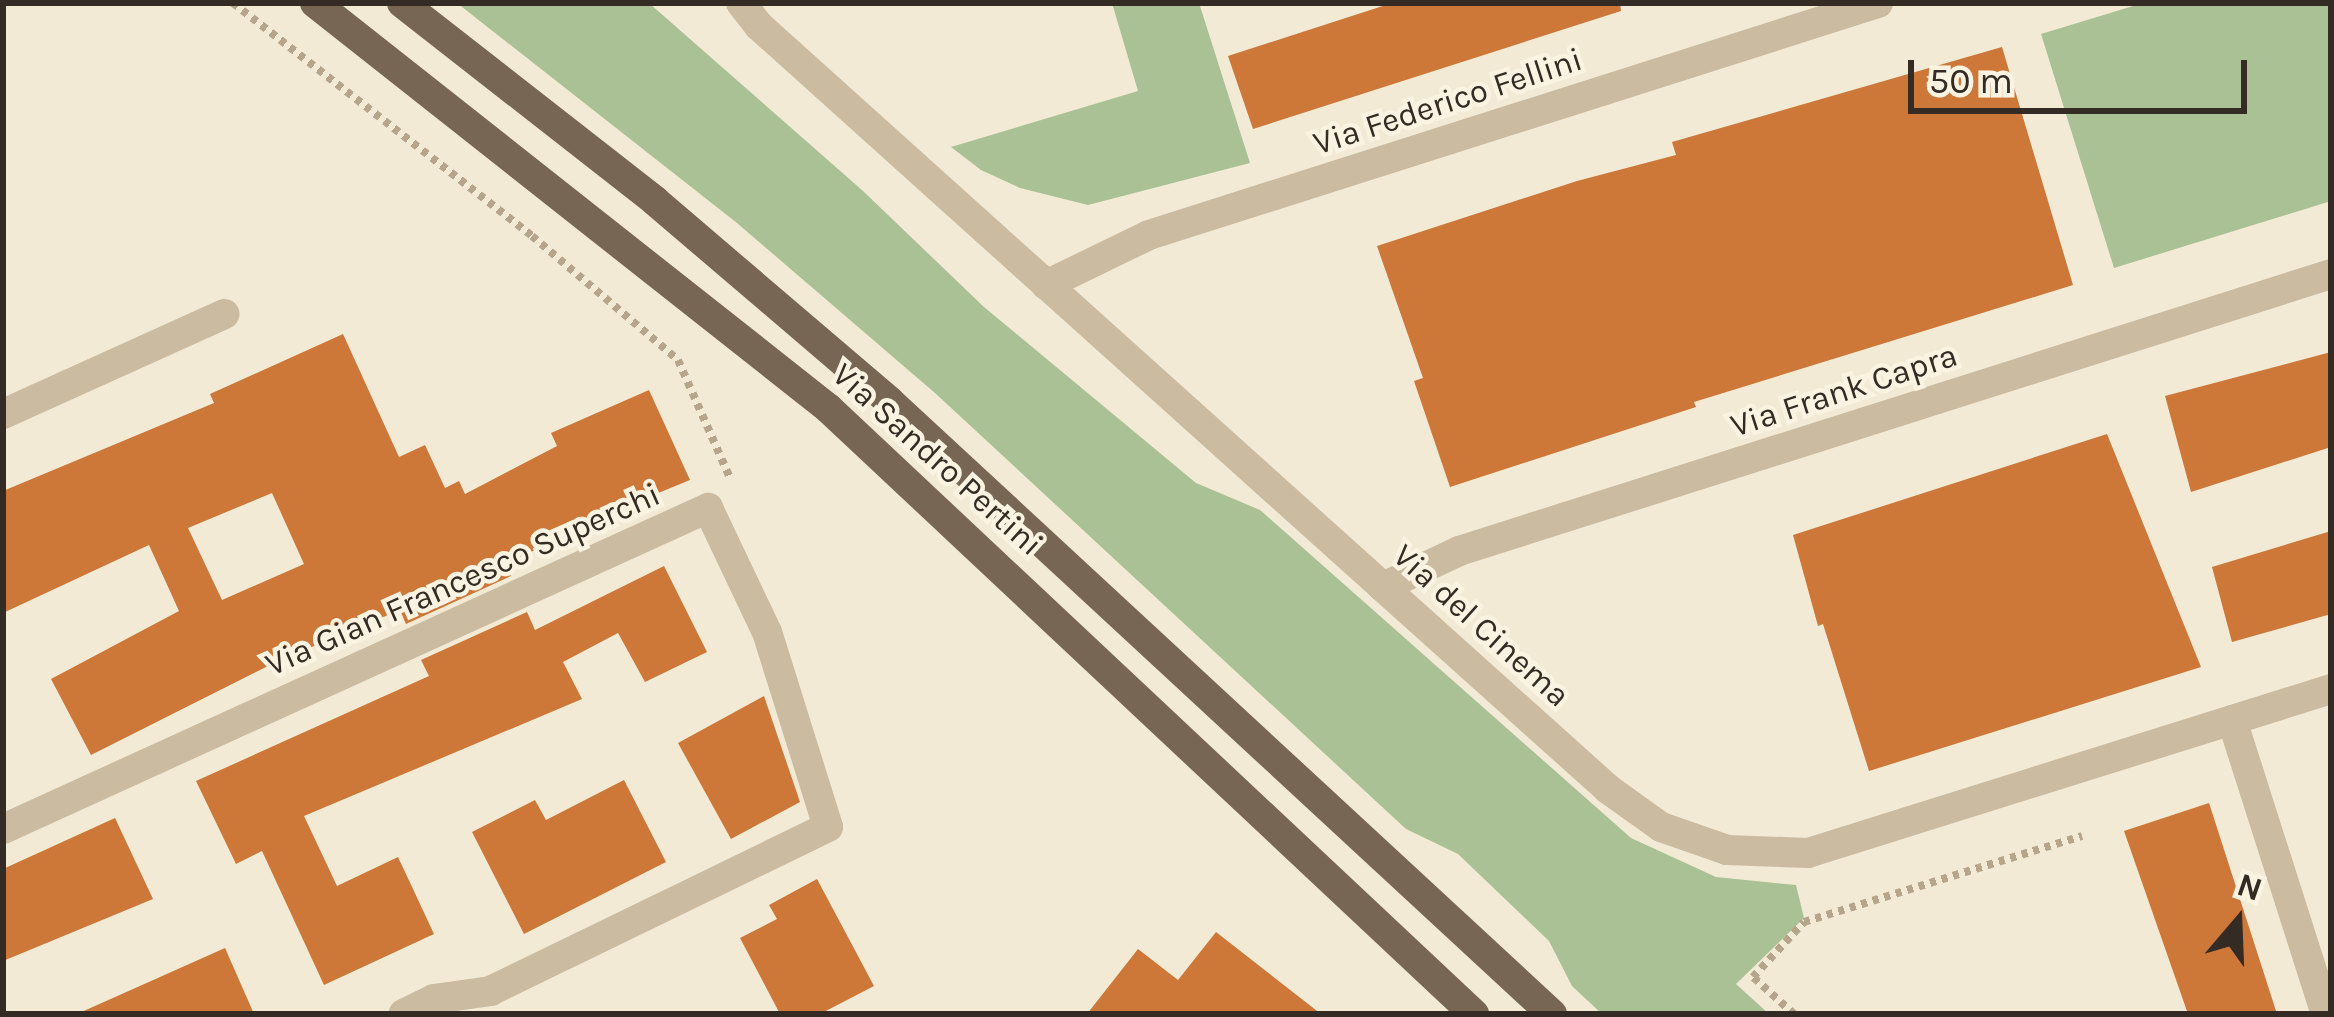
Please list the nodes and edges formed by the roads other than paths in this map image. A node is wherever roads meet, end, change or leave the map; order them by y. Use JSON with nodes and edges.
{"nodes":[{"id":1,"x":315,"y":3,"type":"edge"},
{"id":2,"x":402,"y":3,"type":"edge"},
{"id":3,"x":741,"y":3,"type":"edge"},
{"id":4,"x":1878,"y":3,"type":"edge"},
{"id":5,"x":2331,"y":274,"type":"edge"},
{"id":6,"x":1046,"y":285,"type":"junction"},
{"id":7,"x":224,"y":314,"type":"dead end"},
{"id":8,"x":3,"y":414,"type":"edge"},
{"id":9,"x":1383,"y":587,"type":"junction"},
{"id":10,"x":2331,"y":689,"type":"edge"},
{"id":11,"x":2232,"y":720,"type":"junction"},
{"id":12,"x":3,"y":830,"type":"edge"},
{"id":13,"x":403,"y":1014,"type":"edge"},
{"id":14,"x":1474,"y":1014,"type":"edge"},
{"id":15,"x":1552,"y":1014,"type":"edge"},
{"id":16,"x":2326,"y":1014,"type":"edge"}],
"edges":[{"from":1,"to":14,"type":"main road","name":"Via Sandro Pertini"},
{"from":2,"to":15,"type":"main road","name":"Via Sandro Pertini"},
{"from":3,"to":6,"type":"street","name":"Via del Cinema"},
{"from":4,"to":6,"type":"street","name":"Via Federico Fellini"},
{"from":5,"to":9,"type":"street","name":"Via Frank Capra"},
{"from":6,"to":9,"type":"street","name":"Via del Cinema"},
{"from":7,"to":8,"type":"street"},
{"from":9,"to":11,"type":"street","name":"Via del Cinema"},
{"from":10,"to":11,"type":"street","name":"Via del Cinema"},
{"from":11,"to":16,"type":"street"},
{"from":12,"to":13,"type":"street","name":"Via Gian Francesco Superchi"}]}
